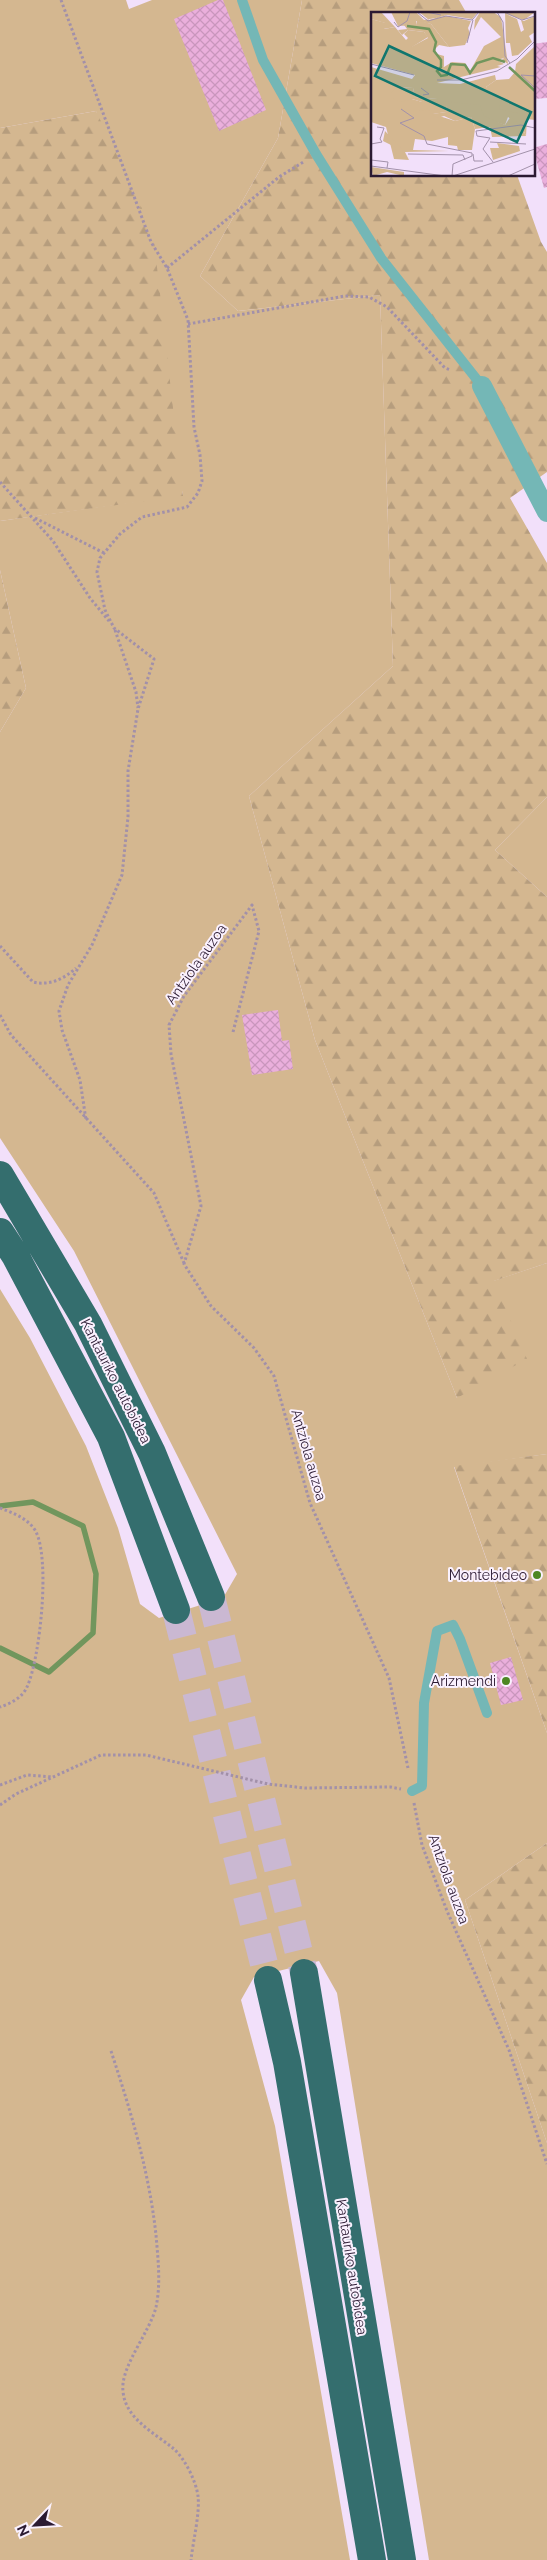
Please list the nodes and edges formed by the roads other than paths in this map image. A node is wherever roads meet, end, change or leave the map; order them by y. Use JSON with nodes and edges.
{"nodes":[{"id":1,"x":242,"y":0,"type":"edge"},
{"id":2,"x":477,"y":380,"type":"joint"},
{"id":3,"x":547,"y":512,"type":"edge"},
{"id":4,"x":0,"y":1175,"type":"edge"},
{"id":5,"x":0,"y":1232,"type":"edge"},
{"id":6,"x":211,"y":1597,"type":"tunnel mouth"},
{"id":7,"x":176,"y":1610,"type":"tunnel mouth"},
{"id":8,"x":487,"y":1713,"type":"dead end"},
{"id":9,"x":412,"y":1792,"type":"road end"},
{"id":10,"x":304,"y":1973,"type":"tunnel mouth"},
{"id":11,"x":268,"y":1980,"type":"tunnel mouth"},
{"id":12,"x":372,"y":2560,"type":"edge"},
{"id":13,"x":402,"y":2560,"type":"edge"}],
"edges":[{"from":1,"to":2,"type":"lane"},
{"from":2,"to":3,"type":"street"},
{"from":4,"to":6,"type":"highway","name":"Kantauriko autobidea"},
{"from":5,"to":7,"type":"highway"},
{"from":8,"to":9,"type":"lane"},
{"from":10,"to":13,"type":"highway","name":"Kantauriko autobidea"},
{"from":11,"to":12,"type":"highway","name":"Kantauriko autobidea"}]}
